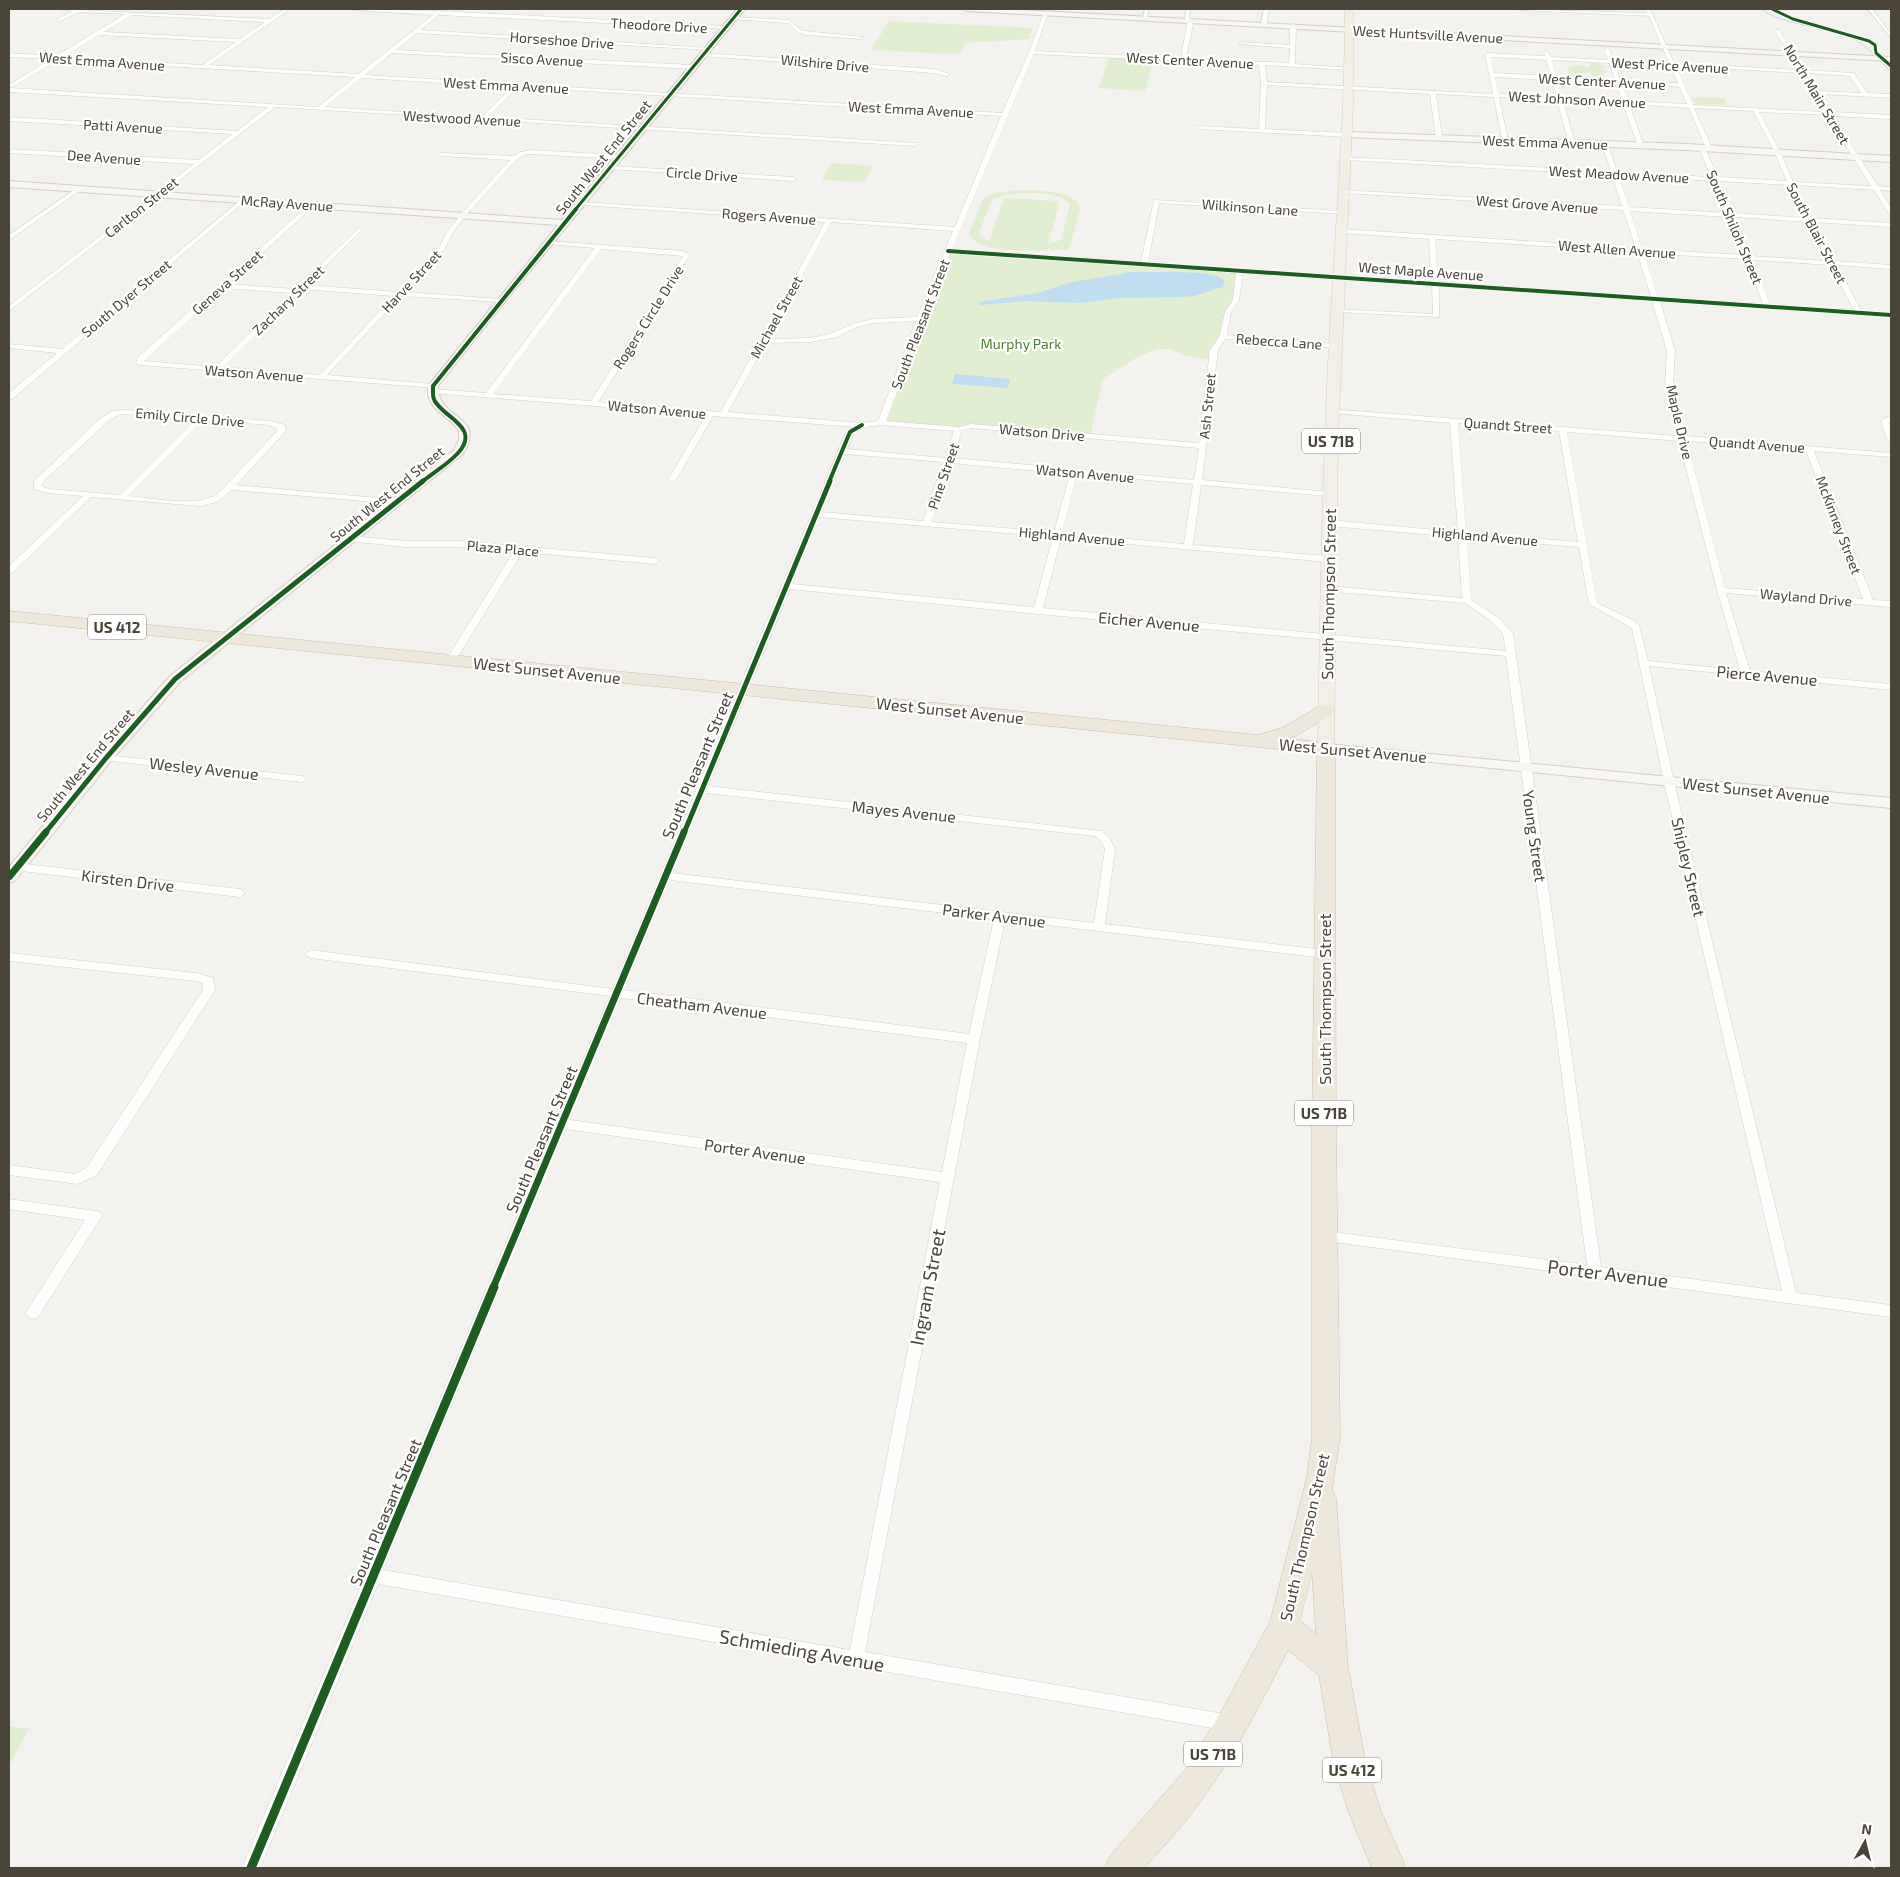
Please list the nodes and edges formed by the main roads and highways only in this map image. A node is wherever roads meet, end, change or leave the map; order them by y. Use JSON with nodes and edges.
{"nodes":[{"id":1,"x":1349,"y":9,"type":"edge"},
{"id":2,"x":9,"y":616,"type":"edge"},
{"id":3,"x":1326,"y":710,"type":"junction"},
{"id":4,"x":1251,"y":740,"type":"junction"},
{"id":5,"x":1326,"y":748,"type":"junction"},
{"id":6,"x":1321,"y":1477,"type":"junction"},
{"id":7,"x":1284,"y":1627,"type":"junction"},
{"id":8,"x":1333,"y":1667,"type":"junction"},
{"id":9,"x":1122,"y":1868,"type":"edge"},
{"id":10,"x":1389,"y":1868,"type":"edge"}],
"edges":[{"from":1,"to":3,"type":"main road","name":"South Thompson Street","number":"US 71B"},
{"from":2,"to":4,"type":"highway","name":"West Sunset Avenue","number":"US 412"},
{"from":3,"to":4,"type":"highway"},
{"from":3,"to":5,"type":"main road","name":"South Thompson Street","number":"US 71B"},
{"from":4,"to":5,"type":"highway","name":"West Sunset Avenue","number":"US 412"},
{"from":5,"to":6,"type":"highway","name":"South Thompson Street","number":"US 71B"},
{"from":6,"to":7,"type":"highway","name":"South Thompson Street","number":"US 71B"},
{"from":6,"to":8,"type":"highway","number":"US 412"},
{"from":7,"to":8,"type":"highway"},
{"from":7,"to":9,"type":"highway","name":"South Thompson Street","number":"US 71B"},
{"from":8,"to":10,"type":"highway","number":"US 412"}]}
